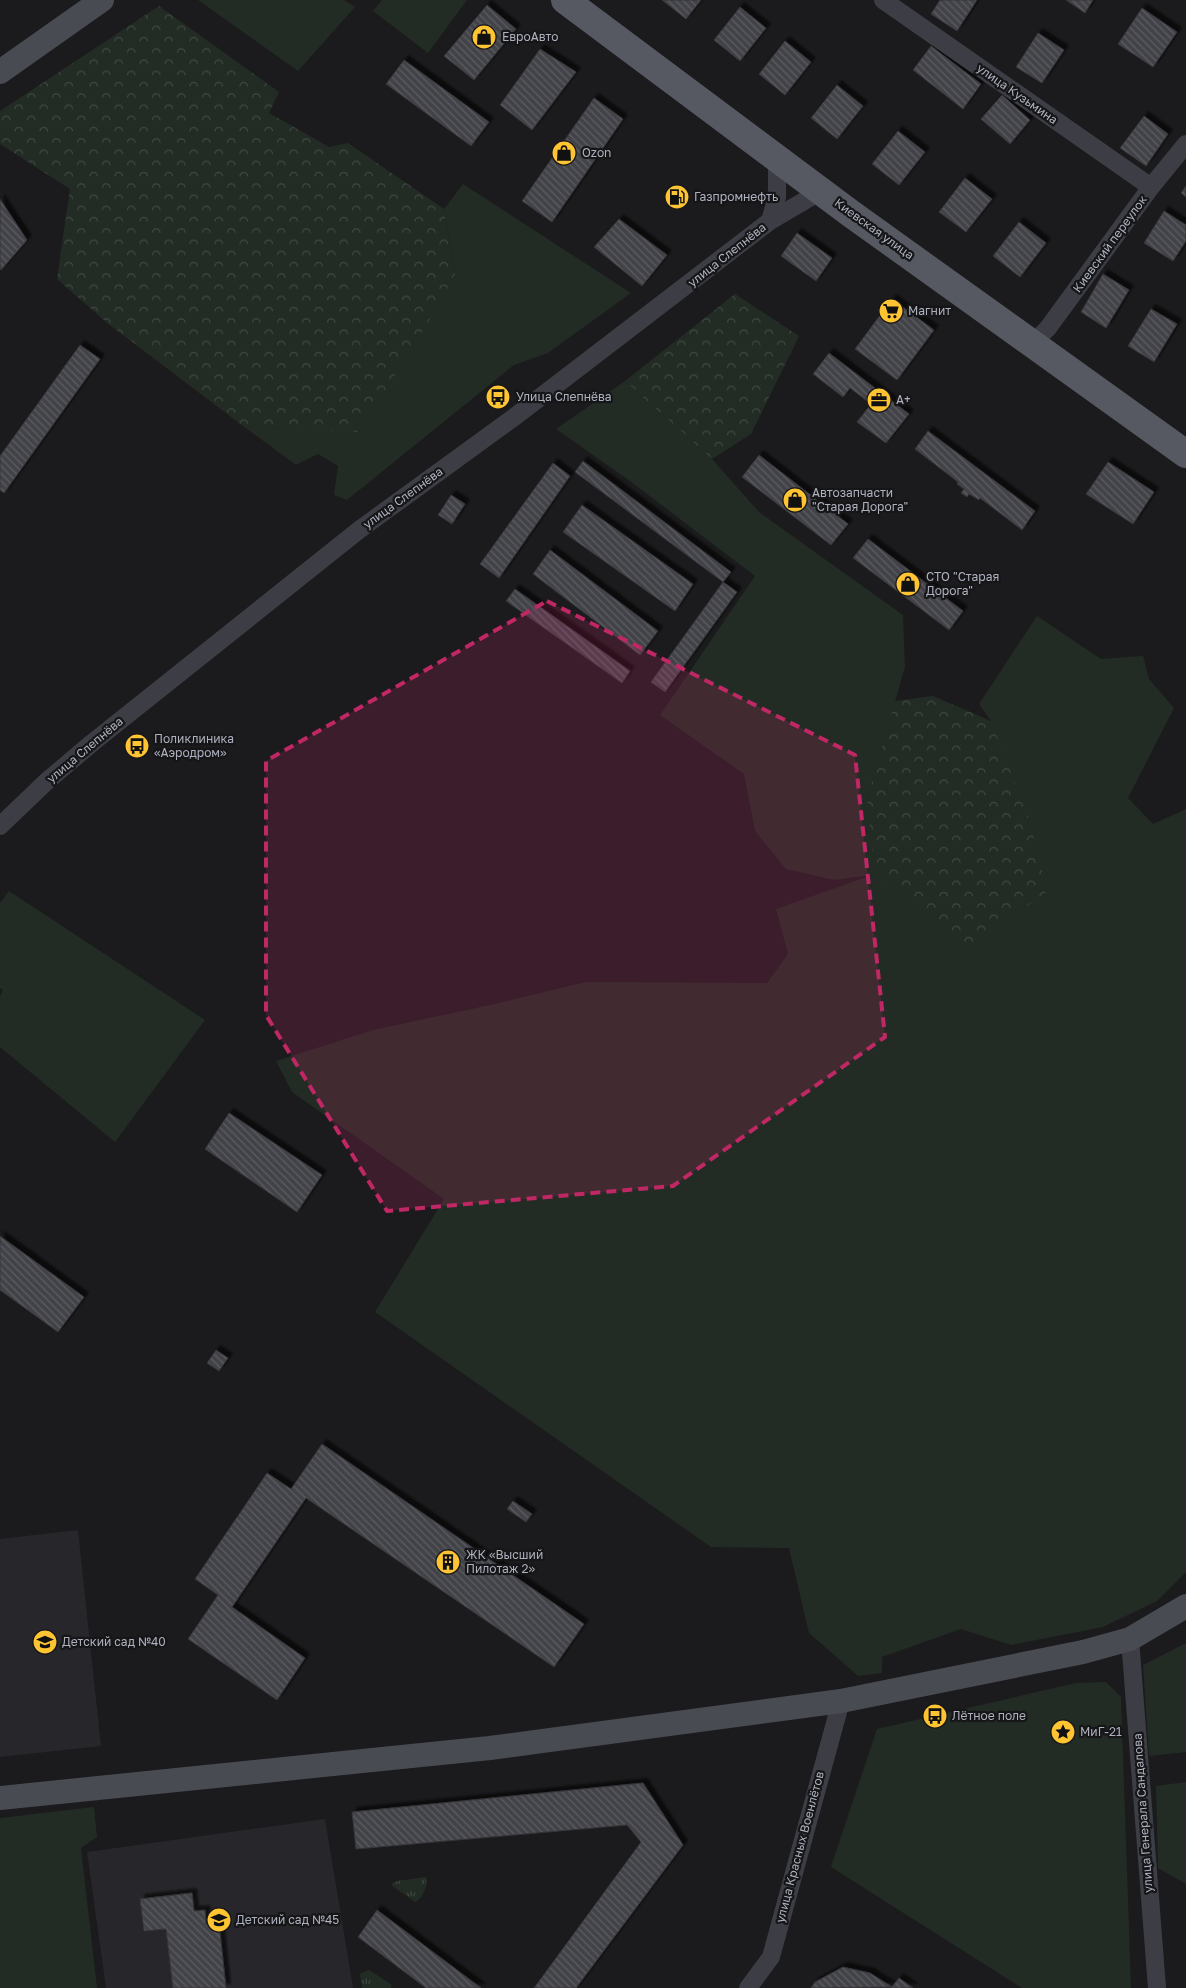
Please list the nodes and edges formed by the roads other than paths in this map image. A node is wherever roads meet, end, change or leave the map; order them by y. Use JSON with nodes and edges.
{"nodes":[{"id":1,"x":102,"y":0,"type":"edge"},
{"id":2,"x":565,"y":0,"type":"edge"},
{"id":3,"x":883,"y":0,"type":"edge"},
{"id":4,"x":0,"y":72,"type":"edge"},
{"id":5,"x":1186,"y":144,"type":"edge"},
{"id":6,"x":776,"y":158,"type":"junction"},
{"id":7,"x":1151,"y":187,"type":"junction"},
{"id":8,"x":821,"y":191,"type":"junction"},
{"id":9,"x":770,"y":221,"type":"junction"},
{"id":10,"x":1032,"y":343,"type":"junction"},
{"id":11,"x":1186,"y":454,"type":"edge"},
{"id":12,"x":0,"y":826,"type":"edge"},
{"id":13,"x":1186,"y":1606,"type":"edge"},
{"id":14,"x":1130,"y":1639,"type":"junction"},
{"id":15,"x":841,"y":1701,"type":"junction"},
{"id":16,"x":0,"y":1798,"type":"edge"},
{"id":17,"x":748,"y":1988,"type":"edge"},
{"id":18,"x":1157,"y":1988,"type":"edge"}],
"edges":[{"from":1,"to":4,"type":"street"},
{"from":2,"to":6,"type":"main road","name":"Киевская улица"},
{"from":3,"to":7,"type":"street","name":"улица Кузьмина"},
{"from":5,"to":7,"type":"street","name":"Киевский переулок"},
{"from":6,"to":8,"type":"main road","name":"Киевская улица"},
{"from":6,"to":9,"type":"street"},
{"from":7,"to":10,"type":"street","name":"Киевский переулок"},
{"from":8,"to":9,"type":"street","name":"улица Слепнёва"},
{"from":8,"to":10,"type":"main road","name":"Киевская улица"},
{"from":9,"to":12,"type":"street","name":"улица Слепнёва"},
{"from":10,"to":11,"type":"main road","name":"Киевская улица"},
{"from":13,"to":14,"type":"street"},
{"from":14,"to":15,"type":"street"},
{"from":14,"to":18,"type":"street","name":"улица Генерала Сандалова"},
{"from":15,"to":16,"type":"street"},
{"from":15,"to":17,"type":"street","name":"улица Красных Военлётов"}]}
